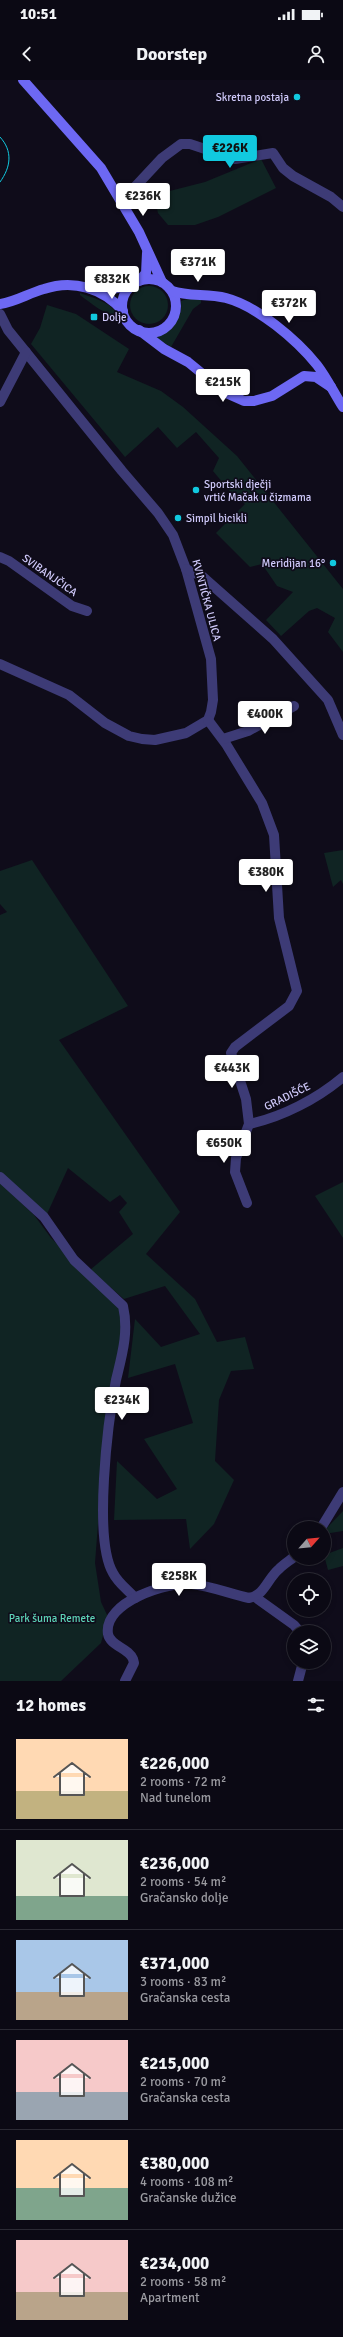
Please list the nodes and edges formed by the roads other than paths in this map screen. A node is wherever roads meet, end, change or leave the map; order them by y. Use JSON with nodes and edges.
{"nodes":[{"id":1,"x":23,"y":80,"type":"edge"},
{"id":2,"x":119,"y":197,"type":"junction"},
{"id":3,"x":343,"y":208,"type":"edge"},
{"id":4,"x":146,"y":247,"type":"junction"},
{"id":5,"x":162,"y":282,"type":"junction"},
{"id":6,"x":136,"y":283,"type":"junction"},
{"id":7,"x":92,"y":288,"type":"junction"},
{"id":8,"x":172,"y":291,"type":"junction"},
{"id":9,"x":0,"y":304,"type":"edge"},
{"id":10,"x":123,"y":311,"type":"junction"},
{"id":11,"x":0,"y":314,"type":"edge"},
{"id":12,"x":139,"y":330,"type":"junction"},
{"id":13,"x":26,"y":352,"type":"junction"},
{"id":14,"x":307,"y":354,"type":"junction"},
{"id":15,"x":298,"y":379,"type":"junction"},
{"id":16,"x":331,"y":387,"type":"junction"},
{"id":17,"x":0,"y":402,"type":"edge"},
{"id":18,"x":343,"y":407,"type":"edge"},
{"id":19,"x":0,"y":557,"type":"edge"},
{"id":20,"x":186,"y":569,"type":"junction"},
{"id":21,"x":88,"y":611,"type":"dead end"},
{"id":22,"x":0,"y":664,"type":"edge"},
{"id":23,"x":294,"y":706,"type":"dead end"},
{"id":24,"x":208,"y":720,"type":"junction"},
{"id":25,"x":343,"y":735,"type":"edge"},
{"id":26,"x":223,"y":739,"type":"junction"},
{"id":27,"x":343,"y":1077,"type":"edge"},
{"id":28,"x":248,"y":1124,"type":"junction"},
{"id":29,"x":0,"y":1177,"type":"edge"},
{"id":30,"x":248,"y":1204,"type":"dead end"},
{"id":31,"x":343,"y":1492,"type":"edge"},
{"id":32,"x":324,"y":1521,"type":"edge"},
{"id":33,"x":287,"y":1562,"type":"edge"},
{"id":34,"x":255,"y":1597,"type":"junction"},
{"id":35,"x":136,"y":1598,"type":"junction"},
{"id":36,"x":294,"y":1625,"type":"edge"},
{"id":37,"x":301,"y":1669,"type":"edge"},
{"id":38,"x":124,"y":1681,"type":"edge"},
{"id":39,"x":298,"y":1681,"type":"edge"}],
"edges":[{"from":1,"to":2,"type":"main road"},
{"from":2,"to":3,"type":"street"},
{"from":2,"to":4,"type":"main road"},
{"from":4,"to":5,"type":"main road"},
{"from":4,"to":6,"type":"main road"},
{"from":5,"to":6,"type":"main road"},
{"from":5,"to":8,"type":"main road"},
{"from":6,"to":7,"type":"main road"},
{"from":6,"to":10,"type":"main road"},
{"from":7,"to":9,"type":"main road"},
{"from":7,"to":10,"type":"main road"},
{"from":8,"to":12,"type":"main road"},
{"from":8,"to":14,"type":"main road"},
{"from":10,"to":12,"type":"main road"},
{"from":11,"to":13,"type":"street","name":"KVINTIČKA ULICA"},
{"from":12,"to":15,"type":"main road"},
{"from":13,"to":17,"type":"street"},
{"from":13,"to":20,"type":"street","name":"KVINTIČKA ULICA"},
{"from":14,"to":15,"type":"main road"},
{"from":14,"to":16,"type":"main road"},
{"from":15,"to":16,"type":"main road"},
{"from":16,"to":18,"type":"main road"},
{"from":19,"to":21,"type":"street","name":"SVIBANJČICA"},
{"from":20,"to":24,"type":"street","name":"KVINTIČKA ULICA"},
{"from":20,"to":25,"type":"street"},
{"from":22,"to":24,"type":"street"},
{"from":23,"to":26,"type":"street"},
{"from":24,"to":26,"type":"street"},
{"from":26,"to":28,"type":"street"},
{"from":27,"to":28,"type":"street","name":"GRADIŠĆE"},
{"from":28,"to":30,"type":"street"},
{"from":29,"to":35,"type":"street"},
{"from":31,"to":32,"type":"street"},
{"from":33,"to":34,"type":"street"},
{"from":34,"to":35,"type":"street"},
{"from":34,"to":36,"type":"street"},
{"from":35,"to":38,"type":"street"},
{"from":37,"to":39,"type":"street"}]}
